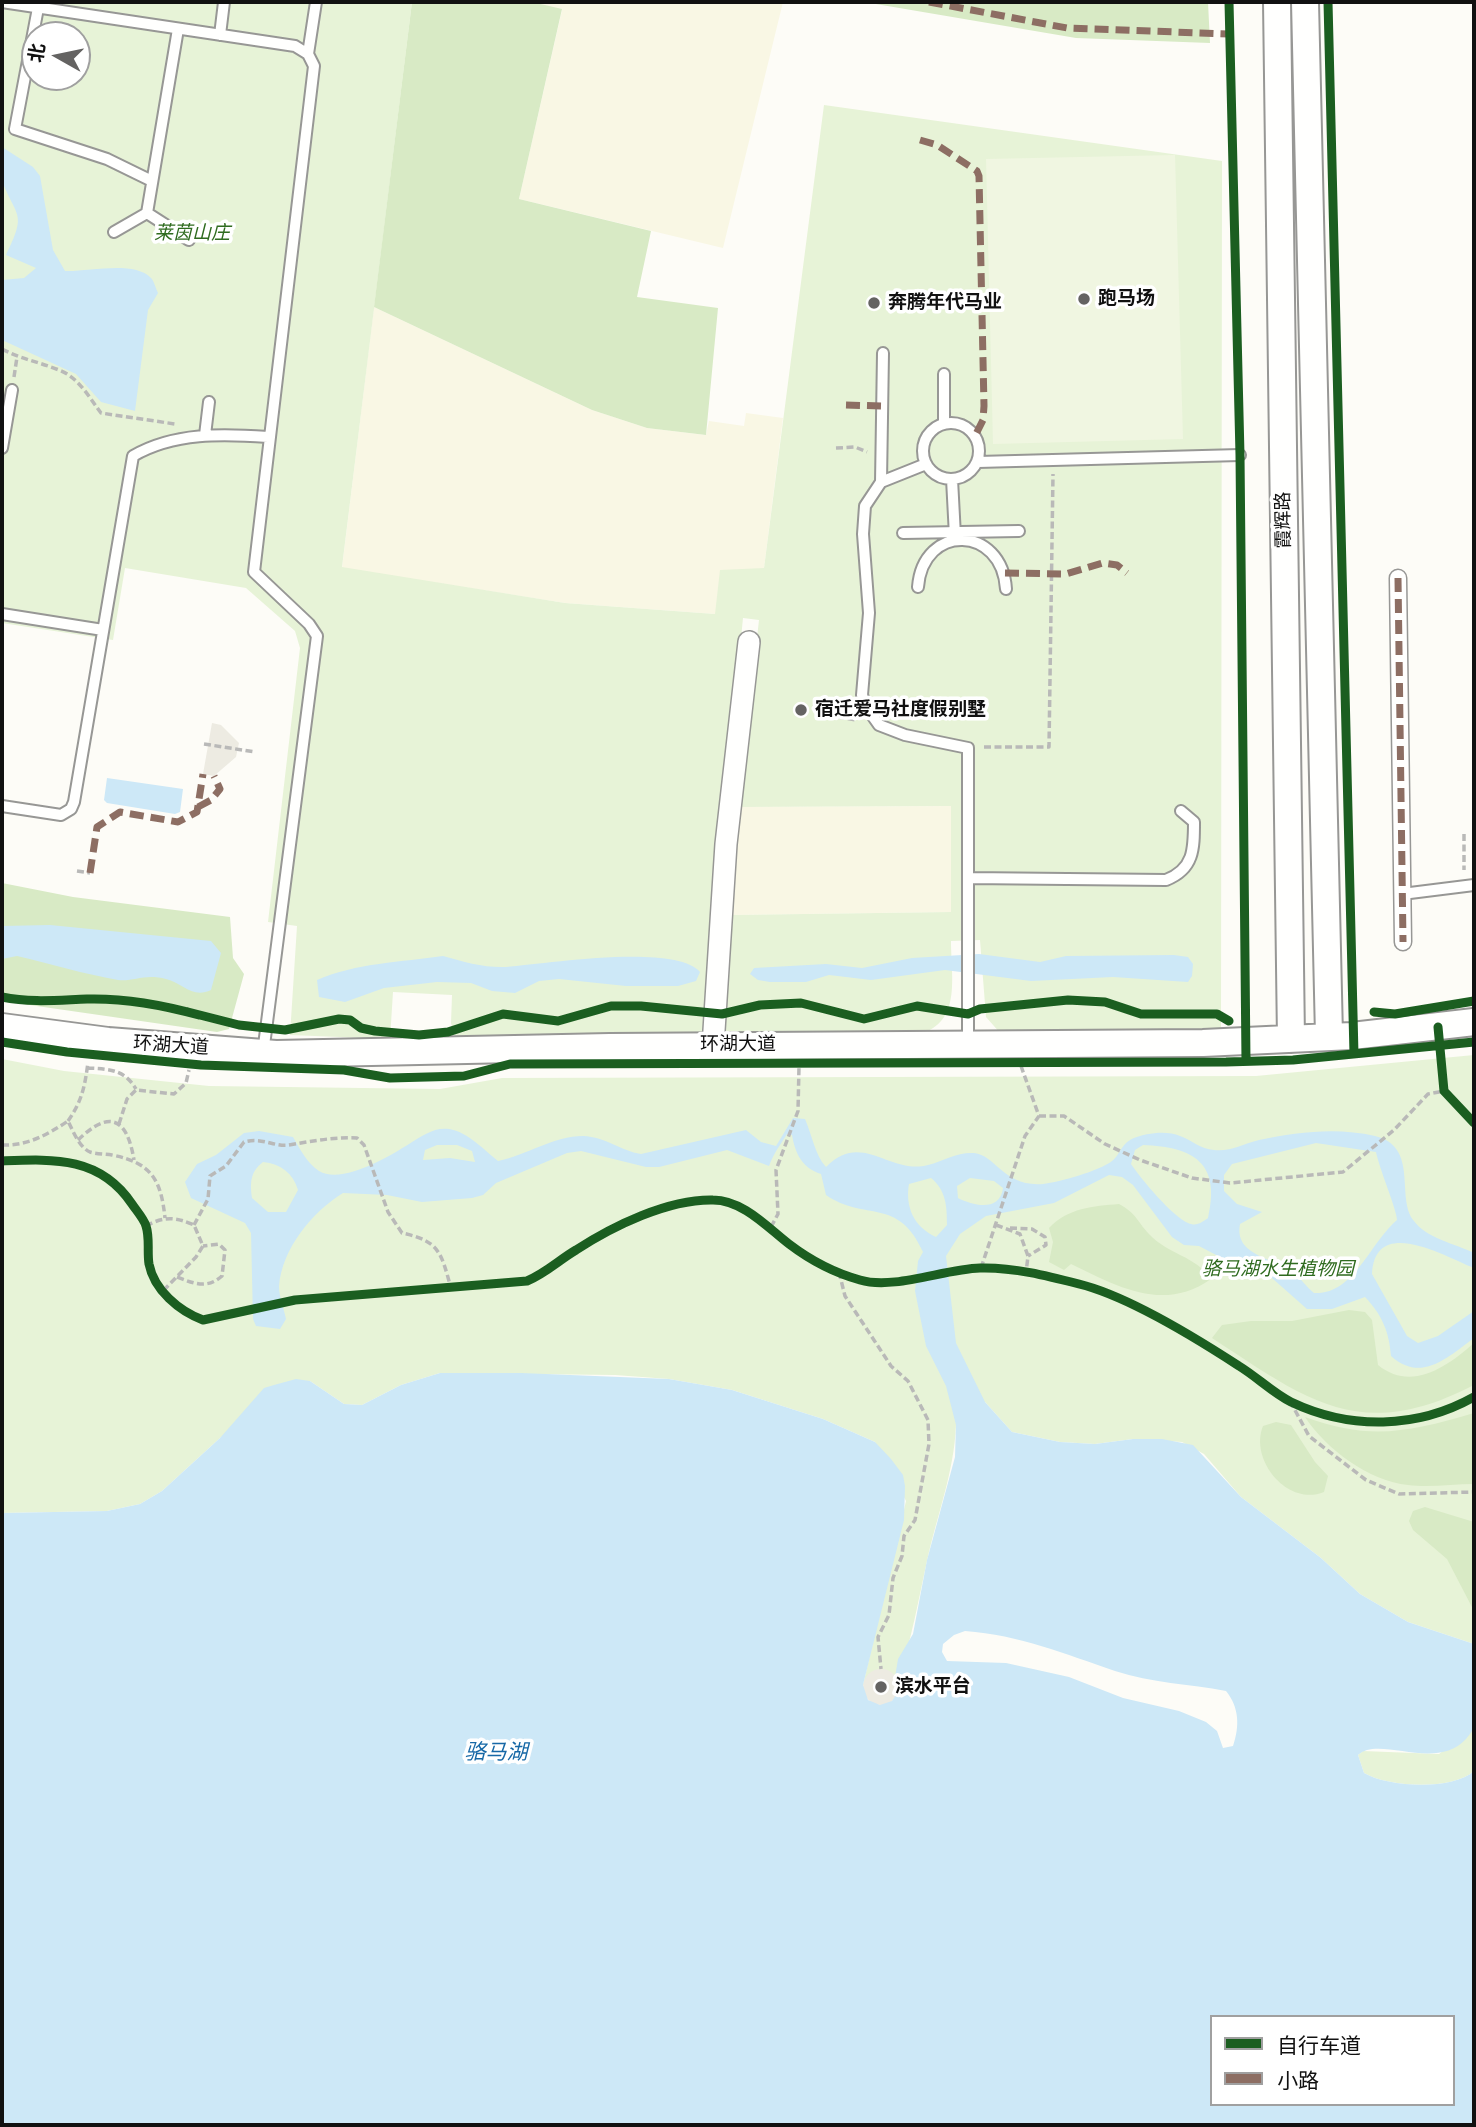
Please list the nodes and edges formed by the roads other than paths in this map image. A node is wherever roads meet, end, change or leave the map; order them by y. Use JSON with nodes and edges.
{"nodes":[{"id":1,"x":2,"y":2,"type":"edge"},
{"id":2,"x":82,"y":2,"type":"edge"},
{"id":3,"x":224,"y":2,"type":"edge"},
{"id":4,"x":316,"y":2,"type":"edge"},
{"id":5,"x":1277,"y":2,"type":"edge"},
{"id":6,"x":1305,"y":2,"type":"edge"},
{"id":7,"x":38,"y":8,"type":"junction"},
{"id":8,"x":80,"y":14,"type":"junction"},
{"id":9,"x":178,"y":29,"type":"junction"},
{"id":10,"x":219,"y":35,"type":"junction"},
{"id":11,"x":309,"y":54,"type":"junction"},
{"id":12,"x":152,"y":181,"type":"junction"},
{"id":13,"x":147,"y":213,"type":"junction"},
{"id":14,"x":114,"y":232,"type":"dead end"},
{"id":15,"x":189,"y":240,"type":"dead end"},
{"id":16,"x":883,"y":353,"type":"dead end"},
{"id":17,"x":944,"y":374,"type":"dead end"},
{"id":18,"x":12,"y":390,"type":"dead end"},
{"id":19,"x":209,"y":402,"type":"dead end"},
{"id":20,"x":944,"y":423,"type":"junction"},
{"id":21,"x":205,"y":435,"type":"junction"},
{"id":22,"x":268,"y":437,"type":"junction"},
{"id":23,"x":2,"y":448,"type":"edge"},
{"id":24,"x":1240,"y":455,"type":"dead end"},
{"id":25,"x":978,"y":462,"type":"junction"},
{"id":26,"x":926,"y":464,"type":"junction"},
{"id":27,"x":952,"y":479,"type":"junction"},
{"id":28,"x":881,"y":482,"type":"junction"},
{"id":29,"x":1019,"y":531,"type":"dead end"},
{"id":30,"x":903,"y":533,"type":"dead end"},
{"id":31,"x":955,"y":536,"type":"junction"},
{"id":32,"x":1398,"y":578,"type":"dead end"},
{"id":33,"x":918,"y":587,"type":"dead end"},
{"id":34,"x":1006,"y":589,"type":"dead end"},
{"id":35,"x":2,"y":614,"type":"edge"},
{"id":36,"x":103,"y":629,"type":"junction"},
{"id":37,"x":749,"y":642,"type":"dead end"},
{"id":38,"x":2,"y":807,"type":"edge"},
{"id":39,"x":1181,"y":811,"type":"dead end"},
{"id":40,"x":968,"y":878,"type":"junction"},
{"id":41,"x":1469,"y":886,"type":"edge"},
{"id":42,"x":1402,"y":894,"type":"junction"},
{"id":43,"x":1402,"y":942,"type":"dead end"},
{"id":44,"x":1474,"y":1023,"type":"edge"},
{"id":45,"x":2,"y":1027,"type":"edge"},
{"id":46,"x":1329,"y":1036,"type":"junction"},
{"id":47,"x":1291,"y":1039,"type":"junction"},
{"id":48,"x":968,"y":1044,"type":"junction"},
{"id":49,"x":713,"y":1046,"type":"junction"},
{"id":50,"x":263,"y":1053,"type":"junction"}],
"edges":[{"from":1,"to":7,"type":"lane"},
{"from":2,"to":8,"type":"lane"},
{"from":3,"to":10,"type":"lane"},
{"from":4,"to":11,"type":"lane"},
{"from":5,"to":47,"type":"street","name":"霞辉路"},
{"from":6,"to":46,"type":"street","name":"霞辉路"},
{"from":7,"to":8,"type":"lane"},
{"from":7,"to":12,"type":"lane"},
{"from":8,"to":9,"type":"lane"},
{"from":9,"to":10,"type":"lane"},
{"from":9,"to":12,"type":"lane"},
{"from":10,"to":11,"type":"lane"},
{"from":11,"to":22,"type":"lane"},
{"from":12,"to":13,"type":"lane"},
{"from":13,"to":14,"type":"lane"},
{"from":13,"to":15,"type":"lane"},
{"from":16,"to":28,"type":"lane"},
{"from":17,"to":20,"type":"lane"},
{"from":18,"to":23,"type":"lane"},
{"from":19,"to":21,"type":"lane"},
{"from":20,"to":25,"type":"lane"},
{"from":20,"to":26,"type":"lane"},
{"from":21,"to":22,"type":"lane"},
{"from":21,"to":36,"type":"lane"},
{"from":22,"to":50,"type":"lane"},
{"from":24,"to":25,"type":"lane"},
{"from":25,"to":27,"type":"lane"},
{"from":26,"to":27,"type":"lane"},
{"from":26,"to":28,"type":"lane"},
{"from":27,"to":31,"type":"lane"},
{"from":28,"to":40,"type":"lane"},
{"from":29,"to":31,"type":"lane"},
{"from":30,"to":31,"type":"lane"},
{"from":31,"to":33,"type":"lane"},
{"from":31,"to":34,"type":"lane"},
{"from":32,"to":42,"type":"street"},
{"from":35,"to":36,"type":"lane"},
{"from":36,"to":38,"type":"lane"},
{"from":37,"to":49,"type":"street"},
{"from":39,"to":40,"type":"lane"},
{"from":40,"to":48,"type":"lane"},
{"from":41,"to":42,"type":"lane"},
{"from":42,"to":43,"type":"street"},
{"from":44,"to":46,"type":"street","name":"环湖大道"},
{"from":45,"to":50,"type":"street","name":"环湖大道"},
{"from":46,"to":47,"type":"street","name":"环湖大道"},
{"from":47,"to":48,"type":"street","name":"环湖大道"},
{"from":48,"to":49,"type":"street","name":"环湖大道"},
{"from":49,"to":50,"type":"street","name":"环湖大道"}]}
